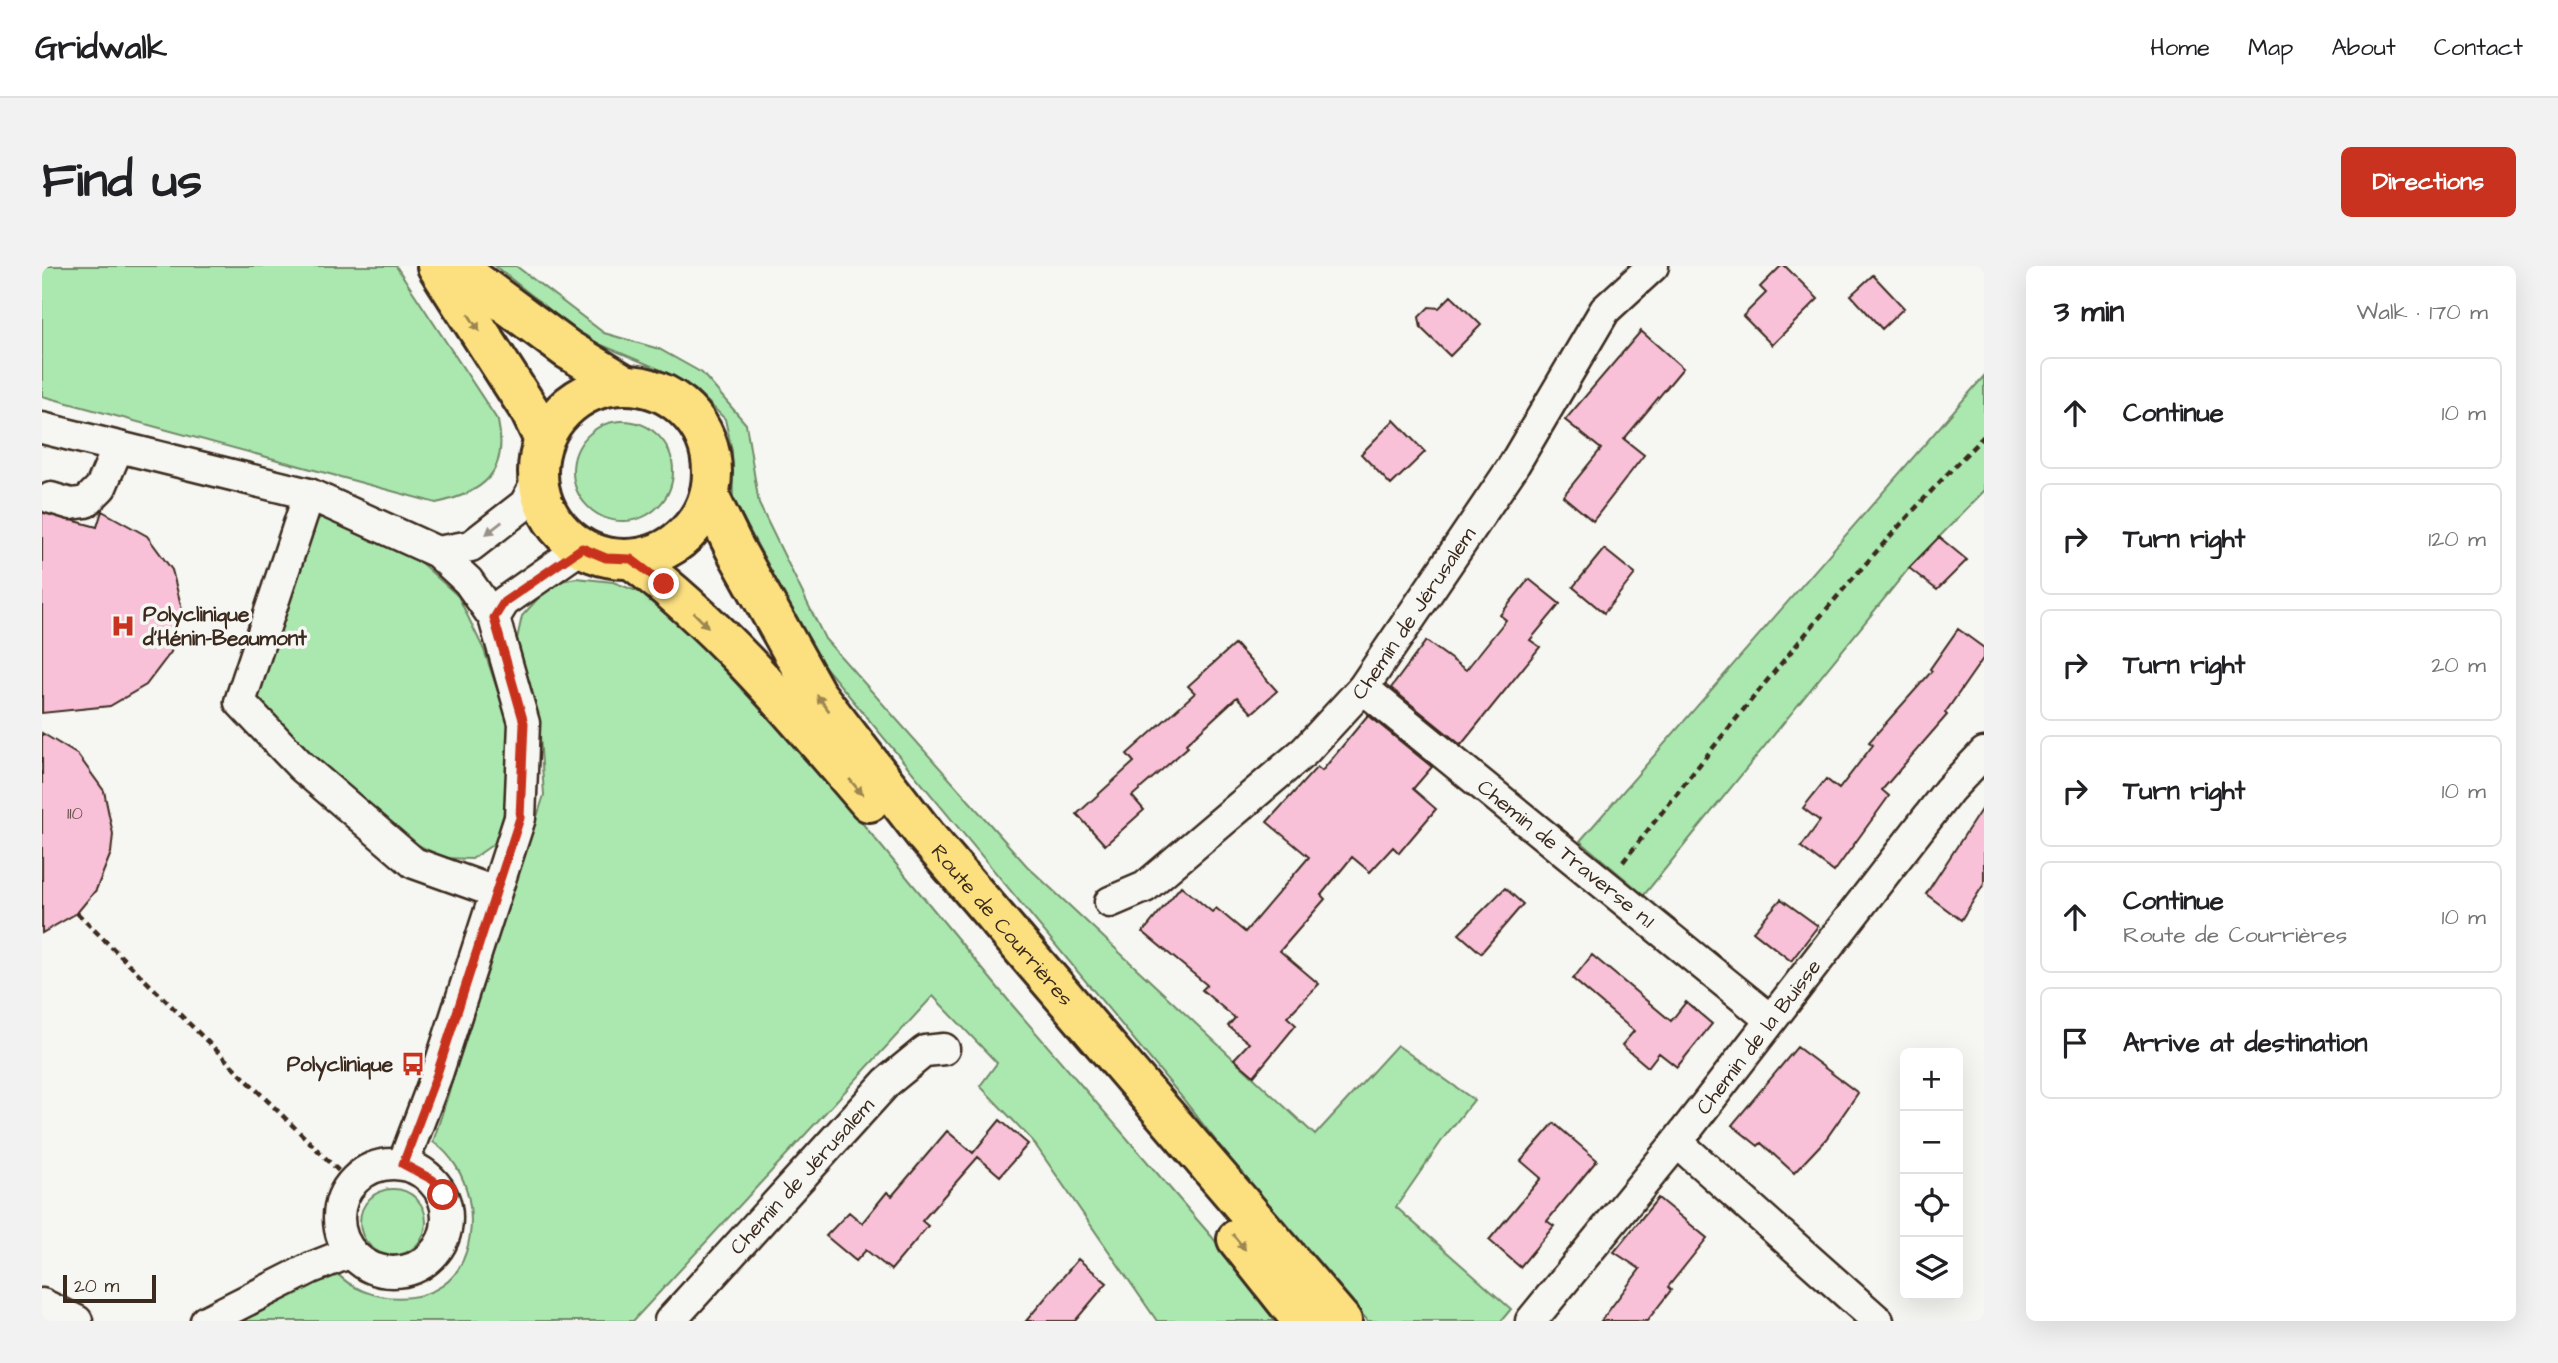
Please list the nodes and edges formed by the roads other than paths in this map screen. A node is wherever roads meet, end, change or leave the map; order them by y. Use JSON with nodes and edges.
{"nodes":[{"id":1,"x":437,"y":266,"type":"edge"},
{"id":2,"x":455,"y":266,"type":"edge"},
{"id":3,"x":1653,"y":266,"type":"edge"},
{"id":4,"x":626,"y":385,"type":"junction"},
{"id":5,"x":42,"y":428,"type":"edge"},
{"id":6,"x":543,"y":438,"type":"junction"},
{"id":7,"x":118,"y":447,"type":"junction"},
{"id":8,"x":537,"y":482,"type":"junction"},
{"id":9,"x":309,"y":494,"type":"junction"},
{"id":10,"x":709,"y":496,"type":"junction"},
{"id":11,"x":51,"y":498,"type":"dead end"},
{"id":12,"x":582,"y":548,"type":"junction"},
{"id":13,"x":436,"y":552,"type":"junction"},
{"id":14,"x":631,"y":559,"type":"junction"},
{"id":15,"x":494,"y":618,"type":"junction"},
{"id":16,"x":1363,"y":688,"type":"junction"},
{"id":17,"x":1984,"y":753,"type":"edge"},
{"id":18,"x":495,"y":892,"type":"junction"},
{"id":19,"x":1110,"y":902,"type":"dead end"},
{"id":20,"x":1771,"y":1020,"type":"junction"},
{"id":21,"x":944,"y":1049,"type":"dead end"},
{"id":22,"x":1676,"y":1142,"type":"junction"},
{"id":23,"x":403,"y":1164,"type":"junction"},
{"id":24,"x":351,"y":1252,"type":"junction"},
{"id":25,"x":42,"y":1304,"type":"edge"},
{"id":26,"x":77,"y":1321,"type":"edge"},
{"id":27,"x":206,"y":1321,"type":"edge"},
{"id":28,"x":670,"y":1321,"type":"edge"},
{"id":29,"x":1302,"y":1321,"type":"edge"},
{"id":30,"x":1342,"y":1321,"type":"edge"},
{"id":31,"x":1531,"y":1321,"type":"edge"},
{"id":32,"x":1878,"y":1321,"type":"edge"}],
"edges":[{"from":1,"to":6,"type":"main road","one_way":true},
{"from":2,"to":4,"type":"main road"},
{"from":3,"to":16,"type":"street","name":"Chemin de Jérusalem"},
{"from":4,"to":6,"type":"main road"},
{"from":4,"to":10,"type":"main road"},
{"from":5,"to":7,"type":"street"},
{"from":6,"to":8,"type":"main road"},
{"from":7,"to":9,"type":"street"},
{"from":7,"to":11,"type":"street"},
{"from":8,"to":12,"type":"main road"},
{"from":8,"to":13,"type":"street","one_way":true},
{"from":9,"to":13,"type":"street"},
{"from":9,"to":18,"type":"street"},
{"from":10,"to":14,"type":"main road"},
{"from":30,"to":10,"type":"main road","name":"Route de Courrières","one_way":true},
{"from":12,"to":14,"type":"main road"},
{"from":12,"to":15,"type":"street"},
{"from":13,"to":15,"type":"street"},
{"from":14,"to":29,"type":"main road","name":"Route de Courrières","one_way":true},
{"from":15,"to":18,"type":"street"},
{"from":16,"to":19,"type":"street","name":"Chemin de Jérusalem"},
{"from":16,"to":20,"type":"street","name":"Chemin de Traverse n.1"},
{"from":17,"to":20,"type":"street","name":"Chemin de la Buisse"},
{"from":18,"to":23,"type":"street"},
{"from":20,"to":22,"type":"street","name":"Chemin de la Buisse"},
{"from":21,"to":28,"type":"street","name":"Chemin de Jérusalem"},
{"from":22,"to":31,"type":"street","name":"Chemin de la Buisse"},
{"from":22,"to":32,"type":"street"},
{"from":23,"to":24,"type":"street"},
{"from":23,"to":24,"type":"street"},
{"from":24,"to":27,"type":"street"},
{"from":25,"to":26,"type":"street"}]}
